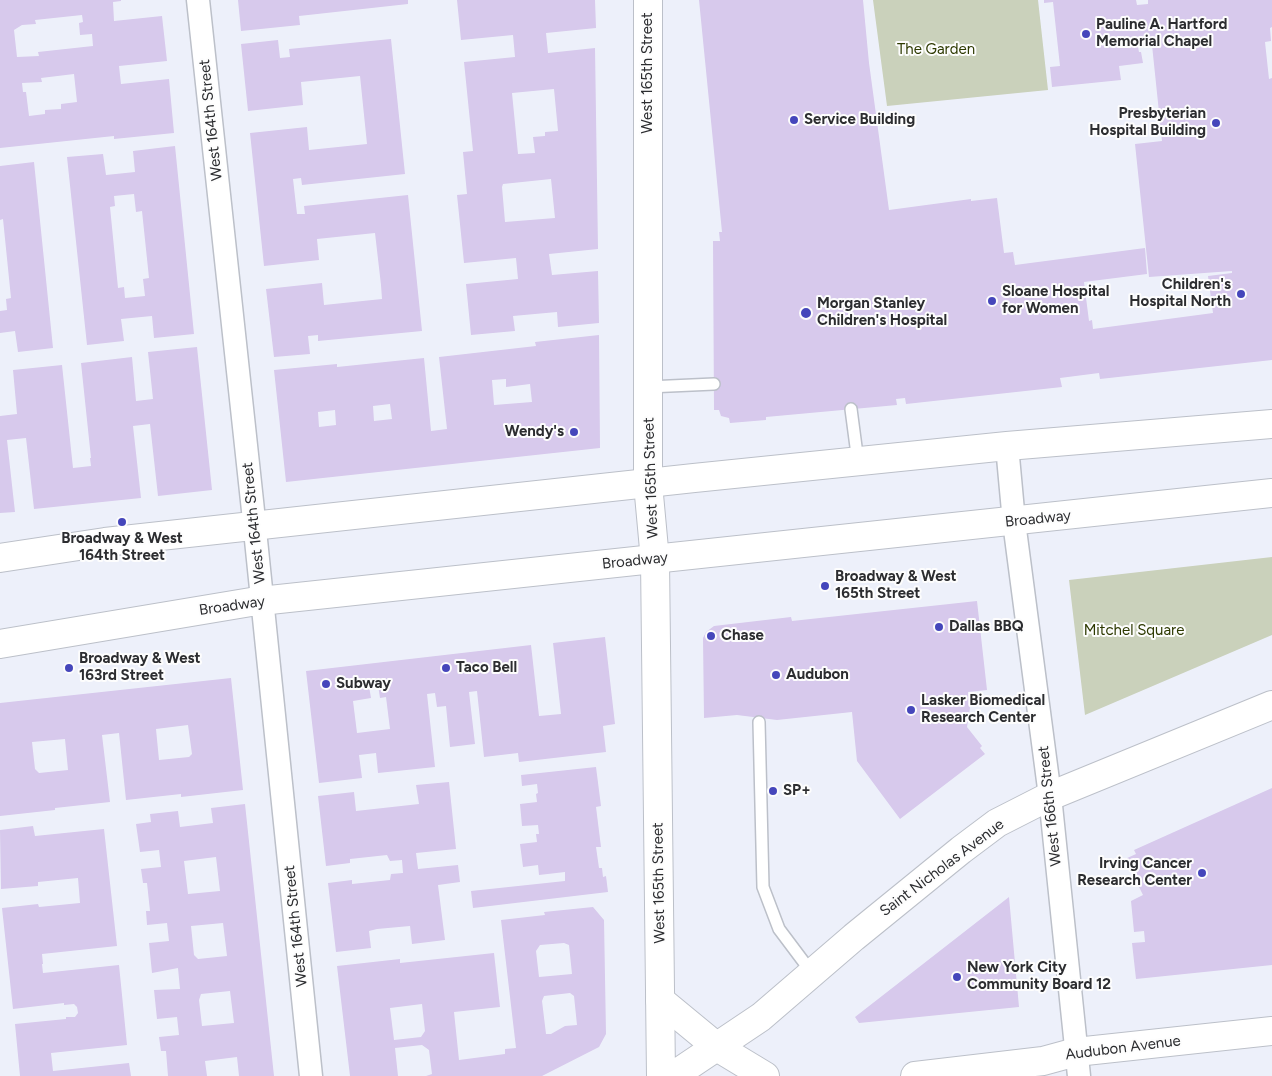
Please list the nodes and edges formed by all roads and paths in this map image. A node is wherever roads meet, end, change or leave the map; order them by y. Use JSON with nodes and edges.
{"nodes":[{"id":1,"x":198,"y":0,"type":"edge"},
{"id":2,"x":648,"y":0,"type":"edge"},
{"id":3,"x":714,"y":384,"type":"dead end"},
{"id":4,"x":648,"y":387,"type":"junction"},
{"id":5,"x":851,"y":409,"type":"dead end"},
{"id":6,"x":1272,"y":424,"type":"edge"},
{"id":7,"x":1007,"y":446,"type":"junction"},
{"id":8,"x":858,"y":462,"type":"junction"},
{"id":9,"x":648,"y":484,"type":"junction"},
{"id":10,"x":1272,"y":493,"type":"edge"},
{"id":11,"x":1014,"y":522,"type":"junction"},
{"id":12,"x":255,"y":526,"type":"junction"},
{"id":13,"x":0,"y":558,"type":"edge"},
{"id":14,"x":655,"y":560,"type":"junction"},
{"id":15,"x":262,"y":601,"type":"junction"},
{"id":16,"x":0,"y":644,"type":"edge"},
{"id":17,"x":1272,"y":705,"type":"edge"},
{"id":18,"x":759,"y":722,"type":"dead end"},
{"id":19,"x":1050,"y":796,"type":"junction"},
{"id":20,"x":812,"y":973,"type":"junction"},
{"id":21,"x":660,"y":1000,"type":"junction"},
{"id":22,"x":1272,"y":1031,"type":"edge"},
{"id":23,"x":717,"y":1046,"type":"junction"},
{"id":24,"x":1077,"y":1064,"type":"edge"},
{"id":25,"x":311,"y":1076,"type":"edge"},
{"id":26,"x":661,"y":1076,"type":"edge"},
{"id":27,"x":673,"y":1076,"type":"edge"},
{"id":28,"x":764,"y":1076,"type":"edge"},
{"id":29,"x":915,"y":1076,"type":"edge"}],
"edges":[{"from":1,"to":12,"type":"street","name":"West 164th Street"},
{"from":2,"to":4,"type":"main road","name":"West 165th Street"},
{"from":3,"to":4,"type":"lane"},
{"from":4,"to":9,"type":"main road","name":"West 165th Street"},
{"from":5,"to":8,"type":"lane"},
{"from":6,"to":7,"type":"main road"},
{"from":7,"to":8,"type":"main road"},
{"from":7,"to":11,"type":"street","name":"West 166th Street"},
{"from":8,"to":9,"type":"main road"},
{"from":9,"to":12,"type":"main road"},
{"from":9,"to":14,"type":"main road","name":"West 165th Street"},
{"from":10,"to":11,"type":"main road","name":"Broadway"},
{"from":11,"to":14,"type":"main road","name":"Broadway"},
{"from":11,"to":19,"type":"street","name":"West 166th Street"},
{"from":12,"to":13,"type":"main road"},
{"from":12,"to":15,"type":"street","name":"West 164th Street"},
{"from":14,"to":15,"type":"main road","name":"Broadway"},
{"from":14,"to":21,"type":"main road","name":"West 165th Street"},
{"from":15,"to":16,"type":"main road","name":"Broadway"},
{"from":15,"to":25,"type":"street","name":"West 164th Street"},
{"from":17,"to":19,"type":"main road","name":"Saint Nicholas Avenue"},
{"from":18,"to":20,"type":"lane"},
{"from":19,"to":20,"type":"main road","name":"Saint Nicholas Avenue"},
{"from":19,"to":24,"type":"street","name":"West 166th Street"},
{"from":20,"to":23,"type":"main road","name":"Saint Nicholas Avenue"},
{"from":21,"to":23,"type":"main road"},
{"from":21,"to":26,"type":"main road","name":"West 165th Street"},
{"from":22,"to":24,"type":"main road","name":"Audubon Avenue"},
{"from":23,"to":27,"type":"main road","name":"Saint Nicholas Avenue"},
{"from":23,"to":28,"type":"main road"},
{"from":24,"to":29,"type":"main road","name":"Audubon Avenue"}]}
